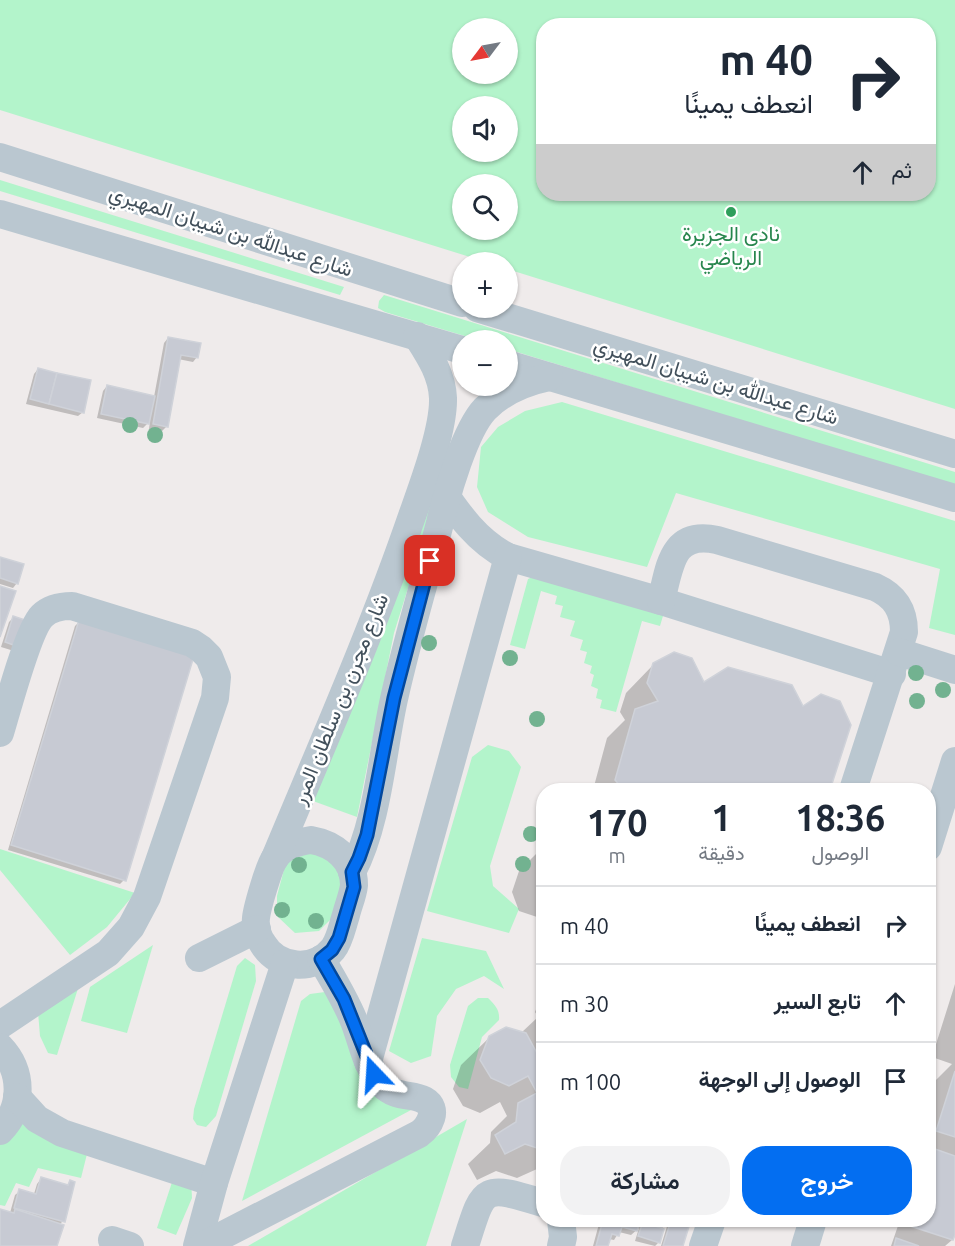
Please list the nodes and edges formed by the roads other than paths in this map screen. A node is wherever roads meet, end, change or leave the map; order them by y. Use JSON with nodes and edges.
{"nodes":[{"id":1,"x":0,"y":158,"type":"edge"},
{"id":2,"x":0,"y":214,"type":"edge"},
{"id":3,"x":366,"y":273,"type":"junction"},
{"id":4,"x":452,"y":300,"type":"edge"},
{"id":5,"x":355,"y":317,"type":"junction"},
{"id":6,"x":510,"y":318,"type":"edge"},
{"id":7,"x":417,"y":336,"type":"junction"},
{"id":8,"x":452,"y":347,"type":"edge"},
{"id":9,"x":518,"y":367,"type":"edge"},
{"id":10,"x":549,"y":377,"type":"junction"},
{"id":11,"x":955,"y":454,"type":"edge"},
{"id":12,"x":428,"y":468,"type":"junction"},
{"id":13,"x":447,"y":496,"type":"junction"},
{"id":14,"x":955,"y":498,"type":"edge"},
{"id":15,"x":508,"y":557,"type":"junction"},
{"id":16,"x":661,"y":601,"type":"junction"},
{"id":17,"x":896,"y":663,"type":"junction"},
{"id":18,"x":955,"y":670,"type":"edge"},
{"id":19,"x":0,"y":734,"type":"edge"},
{"id":20,"x":955,"y":761,"type":"edge"},
{"id":21,"x":855,"y":783,"type":"edge"},
{"id":22,"x":936,"y":822,"type":"edge"},
{"id":23,"x":275,"y":858,"type":"junction"},
{"id":24,"x":352,"y":872,"type":"junction"},
{"id":25,"x":257,"y":929,"type":"junction"},
{"id":26,"x":200,"y":958,"type":"dead end"},
{"id":27,"x":321,"y":959,"type":"junction"},
{"id":28,"x":285,"y":963,"type":"junction"},
{"id":29,"x":30,"y":1005,"type":"junction"},
{"id":30,"x":0,"y":1025,"type":"edge"},
{"id":31,"x":4,"y":1051,"type":"edge"},
{"id":32,"x":368,"y":1062,"type":"junction"},
{"id":33,"x":17,"y":1097,"type":"junction"},
{"id":34,"x":1,"y":1130,"type":"edge"},
{"id":35,"x":62,"y":1133,"type":"junction"},
{"id":36,"x":214,"y":1183,"type":"junction"},
{"id":37,"x":536,"y":1201,"type":"edge"},
{"id":38,"x":564,"y":1227,"type":"edge"},
{"id":39,"x":710,"y":1227,"type":"edge"},
{"id":40,"x":811,"y":1227,"type":"edge"},
{"id":41,"x":197,"y":1246,"type":"edge"},
{"id":42,"x":202,"y":1246,"type":"edge"},
{"id":43,"x":465,"y":1246,"type":"edge"},
{"id":44,"x":561,"y":1246,"type":"edge"},
{"id":45,"x":703,"y":1246,"type":"edge"},
{"id":46,"x":805,"y":1246,"type":"edge"}],
"edges":[{"from":1,"to":3,"type":"street","name":"شارع عبدالله بن شيبان المهيري"},
{"from":2,"to":5,"type":"street"},
{"from":3,"to":4,"type":"street","name":"شارع عبدالله بن شيبان المهيري"},
{"from":3,"to":5,"type":"street"},
{"from":5,"to":7,"type":"street"},
{"from":6,"to":11,"type":"street","name":"شارع عبدالله بن شيبان المهيري"},
{"from":7,"to":8,"type":"street"},
{"from":7,"to":12,"type":"street","name":"شارع مجرن بن سلطان المرر"},
{"from":9,"to":10,"type":"street","name":"شارع عبدالله بن شيبان المهيري"},
{"from":10,"to":13,"type":"street","name":"شارع مجرن بن سلطان المرر"},
{"from":10,"to":14,"type":"street","name":"شارع عبدالله بن شيبان المهيري"},
{"from":12,"to":13,"type":"street"},
{"from":12,"to":23,"type":"street","name":"شارع مجرن بن سلطان المرر"},
{"from":13,"to":15,"type":"street"},
{"from":13,"to":24,"type":"street","name":"شارع مجرن بن سلطان المرر"},
{"from":15,"to":16,"type":"street"},
{"from":15,"to":32,"type":"street"},
{"from":16,"to":17,"type":"street"},
{"from":16,"to":17,"type":"street"},
{"from":17,"to":18,"type":"street"},
{"from":17,"to":21,"type":"street"},
{"from":19,"to":29,"type":"street"},
{"from":20,"to":22,"type":"street"},
{"from":23,"to":24,"type":"street"},
{"from":23,"to":25,"type":"street"},
{"from":24,"to":27,"type":"street"},
{"from":25,"to":26,"type":"street"},
{"from":25,"to":28,"type":"street"},
{"from":27,"to":28,"type":"street"},
{"from":27,"to":32,"type":"street"},
{"from":28,"to":36,"type":"street"},
{"from":29,"to":30,"type":"street"},
{"from":29,"to":31,"type":"street"},
{"from":31,"to":33,"type":"street"},
{"from":32,"to":42,"type":"street"},
{"from":33,"to":34,"type":"street"},
{"from":33,"to":35,"type":"street"},
{"from":34,"to":35,"type":"street"},
{"from":35,"to":36,"type":"street"},
{"from":36,"to":41,"type":"street"},
{"from":37,"to":43,"type":"street"},
{"from":38,"to":44,"type":"street"},
{"from":39,"to":45,"type":"street"},
{"from":40,"to":46,"type":"street"}]}
